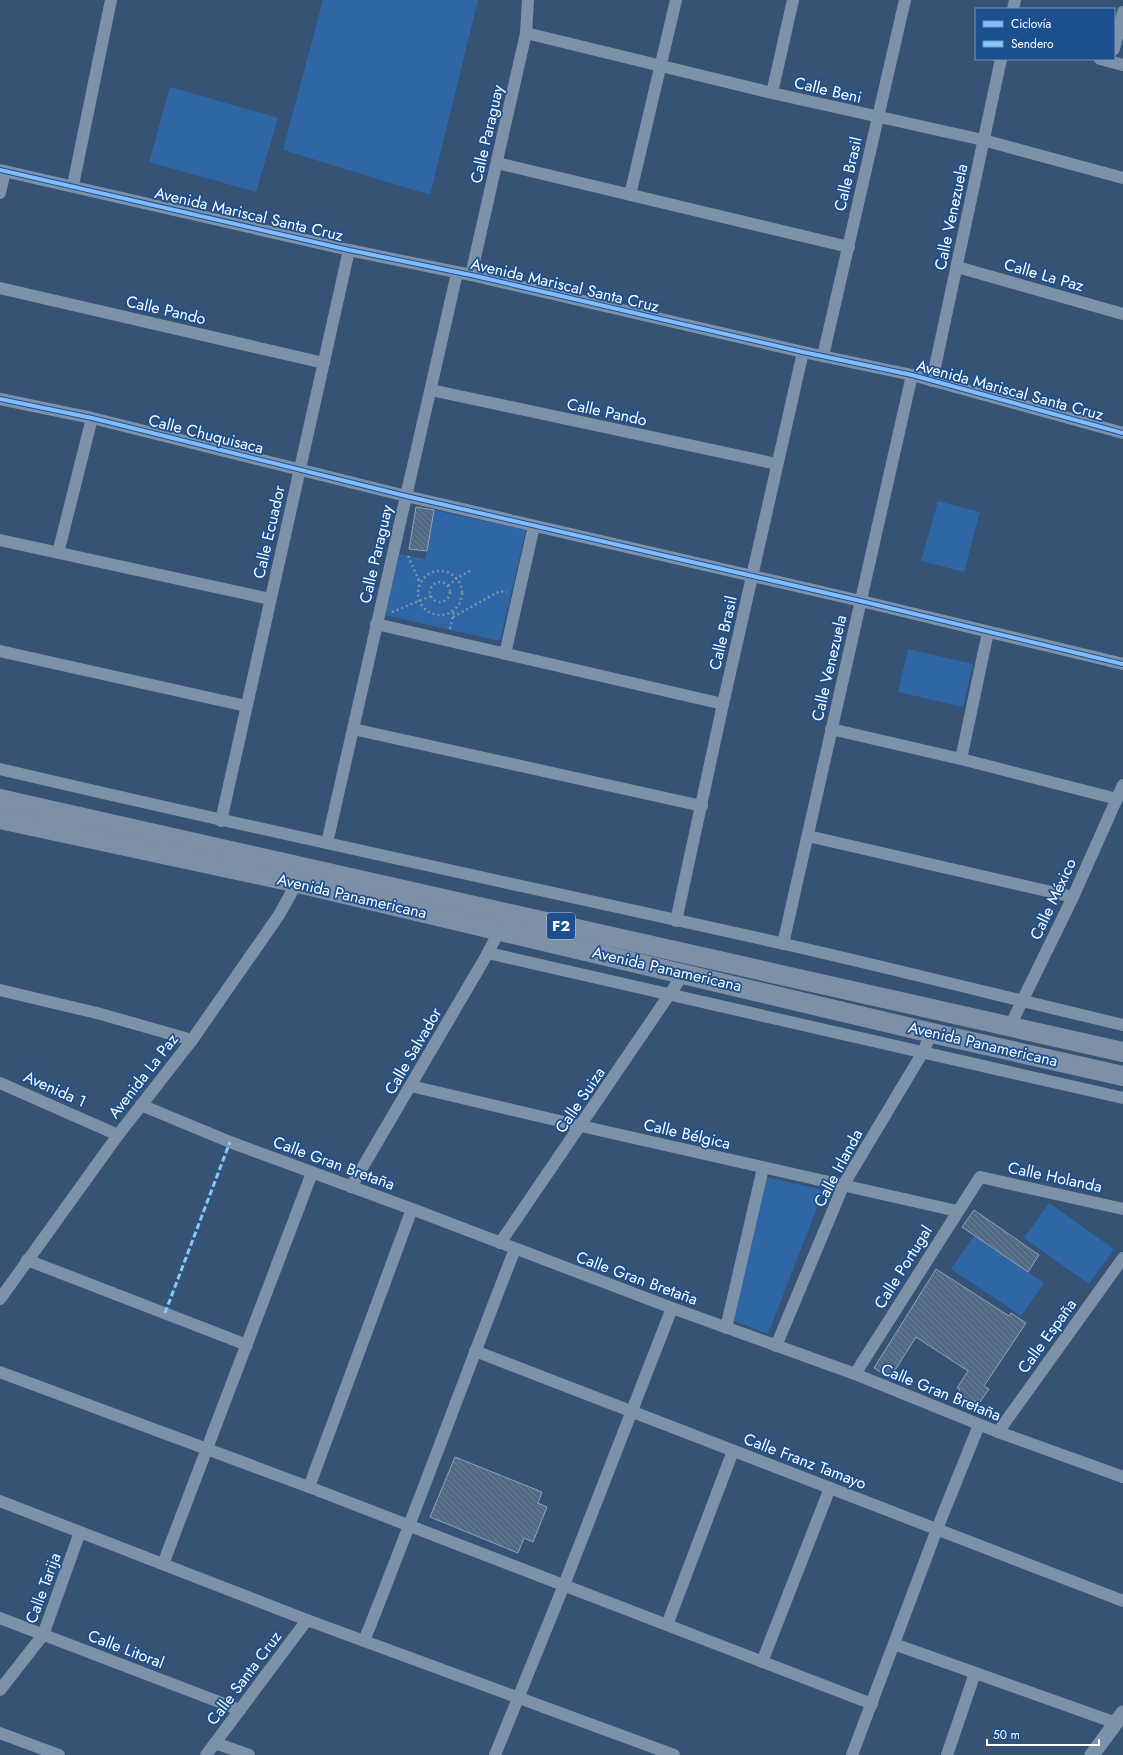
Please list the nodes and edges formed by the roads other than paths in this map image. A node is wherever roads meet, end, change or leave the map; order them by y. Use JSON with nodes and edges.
{"nodes":[{"id":1,"x":111,"y":0,"type":"edge"},
{"id":2,"x":528,"y":0,"type":"edge"},
{"id":3,"x":676,"y":0,"type":"edge"},
{"id":4,"x":793,"y":0,"type":"edge"},
{"id":5,"x":905,"y":0,"type":"edge"},
{"id":6,"x":1123,"y":12,"type":"edge"},
{"id":7,"x":526,"y":33,"type":"junction"},
{"id":8,"x":1115,"y":45,"type":"edge"},
{"id":9,"x":1002,"y":60,"type":"edge"},
{"id":10,"x":1108,"y":60,"type":"edge"},
{"id":11,"x":1123,"y":65,"type":"edge"},
{"id":12,"x":661,"y":67,"type":"junction"},
{"id":13,"x":772,"y":93,"type":"junction"},
{"id":14,"x":878,"y":117,"type":"junction"},
{"id":15,"x":983,"y":140,"type":"junction"},
{"id":16,"x":497,"y":163,"type":"junction"},
{"id":17,"x":2,"y":170,"type":"edge"},
{"id":18,"x":1123,"y":178,"type":"edge"},
{"id":19,"x":72,"y":185,"type":"junction"},
{"id":20,"x":0,"y":194,"type":"edge"},
{"id":21,"x":630,"y":194,"type":"junction"},
{"id":22,"x":849,"y":247,"type":"junction"},
{"id":23,"x":350,"y":250,"type":"junction"},
{"id":24,"x":957,"y":267,"type":"junction"},
{"id":25,"x":457,"y":273,"type":"junction"},
{"id":26,"x":471,"y":275,"type":"junction"},
{"id":27,"x":0,"y":288,"type":"edge"},
{"id":28,"x":1123,"y":314,"type":"edge"},
{"id":29,"x":803,"y":352,"type":"junction"},
{"id":30,"x":823,"y":356,"type":"junction"},
{"id":31,"x":324,"y":363,"type":"junction"},
{"id":32,"x":912,"y":375,"type":"junction"},
{"id":33,"x":932,"y":381,"type":"junction"},
{"id":34,"x":431,"y":390,"type":"junction"},
{"id":35,"x":0,"y":398,"type":"edge"},
{"id":36,"x":92,"y":418,"type":"junction"},
{"id":37,"x":1123,"y":433,"type":"edge"},
{"id":38,"x":777,"y":464,"type":"junction"},
{"id":39,"x":299,"y":469,"type":"junction"},
{"id":40,"x":406,"y":496,"type":"junction"},
{"id":41,"x":534,"y":526,"type":"junction"},
{"id":42,"x":0,"y":540,"type":"edge"},
{"id":43,"x":58,"y":553,"type":"junction"},
{"id":44,"x":752,"y":576,"type":"junction"},
{"id":45,"x":270,"y":599,"type":"junction"},
{"id":46,"x":861,"y":601,"type":"junction"},
{"id":47,"x":376,"y":624,"type":"junction"},
{"id":48,"x":988,"y":632,"type":"junction"},
{"id":49,"x":0,"y":651,"type":"edge"},
{"id":50,"x":505,"y":654,"type":"junction"},
{"id":51,"x":1123,"y":664,"type":"edge"},
{"id":52,"x":723,"y":704,"type":"junction"},
{"id":53,"x":246,"y":706,"type":"junction"},
{"id":54,"x":353,"y":729,"type":"junction"},
{"id":55,"x":831,"y":729,"type":"junction"},
{"id":56,"x":961,"y":759,"type":"junction"},
{"id":57,"x":0,"y":770,"type":"edge"},
{"id":58,"x":1123,"y":785,"type":"edge"},
{"id":59,"x":1117,"y":798,"type":"junction"},
{"id":60,"x":0,"y":799,"type":"edge"},
{"id":61,"x":702,"y":806,"type":"junction"},
{"id":62,"x":0,"y":819,"type":"edge"},
{"id":63,"x":221,"y":821,"type":"junction"},
{"id":64,"x":808,"y":836,"type":"junction"},
{"id":65,"x":327,"y":843,"type":"junction"},
{"id":66,"x":300,"y":876,"type":"junction"},
{"id":67,"x":1073,"y":897,"type":"junction"},
{"id":68,"x":676,"y":921,"type":"junction"},
{"id":69,"x":500,"y":930,"type":"junction"},
{"id":70,"x":783,"y":944,"type":"junction"},
{"id":71,"x":488,"y":953,"type":"junction"},
{"id":72,"x":684,"y":973,"type":"junction"},
{"id":73,"x":0,"y":990,"type":"edge"},
{"id":74,"x":670,"y":994,"type":"junction"},
{"id":75,"x":1023,"y":1001,"type":"junction"},
{"id":76,"x":1123,"y":1025,"type":"edge"},
{"id":77,"x":1010,"y":1026,"type":"junction"},
{"id":78,"x":932,"y":1033,"type":"junction"},
{"id":79,"x":192,"y":1040,"type":"junction"},
{"id":80,"x":922,"y":1052,"type":"junction"},
{"id":81,"x":1123,"y":1052,"type":"edge"},
{"id":82,"x":1123,"y":1076,"type":"edge"},
{"id":83,"x":4,"y":1084,"type":"edge"},
{"id":84,"x":411,"y":1086,"type":"junction"},
{"id":85,"x":0,"y":1096,"type":"edge"},
{"id":86,"x":1123,"y":1098,"type":"edge"},
{"id":87,"x":141,"y":1105,"type":"junction"},
{"id":88,"x":581,"y":1126,"type":"junction"},
{"id":89,"x":118,"y":1135,"type":"junction"},
{"id":90,"x":763,"y":1168,"type":"junction"},
{"id":91,"x":312,"y":1173,"type":"junction"},
{"id":92,"x":980,"y":1177,"type":"joint"},
{"id":93,"x":844,"y":1184,"type":"junction"},
{"id":94,"x":352,"y":1187,"type":"junction"},
{"id":95,"x":412,"y":1209,"type":"junction"},
{"id":96,"x":1123,"y":1209,"type":"edge"},
{"id":97,"x":958,"y":1211,"type":"junction"},
{"id":98,"x":500,"y":1243,"type":"junction"},
{"id":99,"x":515,"y":1249,"type":"junction"},
{"id":100,"x":1123,"y":1258,"type":"edge"},
{"id":101,"x":27,"y":1260,"type":"junction"},
{"id":102,"x":0,"y":1299,"type":"edge"},
{"id":103,"x":672,"y":1308,"type":"junction"},
{"id":104,"x":726,"y":1328,"type":"junction"},
{"id":105,"x":247,"y":1345,"type":"junction"},
{"id":106,"x":776,"y":1346,"type":"junction"},
{"id":107,"x":475,"y":1351,"type":"junction"},
{"id":108,"x":0,"y":1372,"type":"edge"},
{"id":109,"x":856,"y":1374,"type":"junction"},
{"id":110,"x":630,"y":1411,"type":"junction"},
{"id":111,"x":979,"y":1425,"type":"junction"},
{"id":112,"x":998,"y":1432,"type":"junction"},
{"id":113,"x":207,"y":1449,"type":"junction"},
{"id":114,"x":734,"y":1451,"type":"junction"},
{"id":115,"x":1123,"y":1477,"type":"edge"},
{"id":116,"x":309,"y":1487,"type":"junction"},
{"id":117,"x":830,"y":1488,"type":"junction"},
{"id":118,"x":0,"y":1501,"type":"edge"},
{"id":119,"x":410,"y":1526,"type":"junction"},
{"id":120,"x":937,"y":1529,"type":"junction"},
{"id":121,"x":80,"y":1532,"type":"junction"},
{"id":122,"x":163,"y":1564,"type":"junction"},
{"id":123,"x":564,"y":1586,"type":"junction"},
{"id":124,"x":1123,"y":1601,"type":"edge"},
{"id":125,"x":0,"y":1618,"type":"edge"},
{"id":126,"x":307,"y":1620,"type":"junction"},
{"id":127,"x":667,"y":1625,"type":"junction"},
{"id":128,"x":44,"y":1635,"type":"junction"},
{"id":129,"x":364,"y":1641,"type":"junction"},
{"id":130,"x":894,"y":1644,"type":"junction"},
{"id":131,"x":762,"y":1662,"type":"junction"},
{"id":132,"x":975,"y":1673,"type":"junction"},
{"id":133,"x":0,"y":1690,"type":"edge"},
{"id":134,"x":519,"y":1697,"type":"junction"},
{"id":135,"x":872,"y":1704,"type":"junction"},
{"id":136,"x":240,"y":1710,"type":"junction"},
{"id":137,"x":1120,"y":1718,"type":"edge"},
{"id":138,"x":0,"y":1733,"type":"edge"},
{"id":139,"x":215,"y":1743,"type":"junction"},
{"id":140,"x":59,"y":1755,"type":"edge"},
{"id":141,"x":206,"y":1755,"type":"edge"},
{"id":142,"x":249,"y":1755,"type":"edge"},
{"id":143,"x":496,"y":1755,"type":"edge"},
{"id":144,"x":674,"y":1755,"type":"edge"},
{"id":145,"x":852,"y":1755,"type":"edge"},
{"id":146,"x":946,"y":1755,"type":"edge"},
{"id":147,"x":1092,"y":1755,"type":"edge"}],
"edges":[{"from":1,"to":19,"type":"street"},
{"from":2,"to":7,"type":"street","name":"Calle Paraguay"},
{"from":3,"to":12,"type":"street"},
{"from":4,"to":13,"type":"street"},
{"from":5,"to":14,"type":"street","name":"Calle Brasil"},
{"from":6,"to":8,"type":"street"},
{"from":7,"to":12,"type":"street","name":"Calle Beni"},
{"from":7,"to":16,"type":"street","name":"Calle Paraguay"},
{"from":9,"to":15,"type":"street","name":"Calle Venezuela"},
{"from":10,"to":11,"type":"street"},
{"from":12,"to":13,"type":"street","name":"Calle Beni"},
{"from":12,"to":21,"type":"street"},
{"from":13,"to":14,"type":"street","name":"Calle Beni"},
{"from":14,"to":15,"type":"street","name":"Calle Beni"},
{"from":14,"to":22,"type":"street","name":"Calle Brasil"},
{"from":15,"to":18,"type":"street","name":"Calle Beni"},
{"from":15,"to":24,"type":"street","name":"Calle Venezuela"},
{"from":16,"to":21,"type":"street"},
{"from":16,"to":26,"type":"street","name":"Calle Paraguay"},
{"from":17,"to":19,"type":"street","name":"Avenida Mariscal Santa Cruz"},
{"from":17,"to":20,"type":"street"},
{"from":19,"to":23,"type":"street","name":"Avenida Mariscal Santa Cruz"},
{"from":21,"to":22,"type":"street"},
{"from":22,"to":30,"type":"street","name":"Calle Brasil"},
{"from":23,"to":25,"type":"street","name":"Avenida Mariscal Santa Cruz"},
{"from":23,"to":31,"type":"street","name":"Calle Ecuador"},
{"from":24,"to":28,"type":"street","name":"Calle La Paz"},
{"from":24,"to":33,"type":"street","name":"Calle Venezuela"},
{"from":25,"to":26,"type":"street","name":"Avenida Mariscal Santa Cruz"},
{"from":25,"to":34,"type":"street","name":"Calle Paraguay"},
{"from":26,"to":29,"type":"street","name":"Avenida Mariscal Santa Cruz"},
{"from":27,"to":31,"type":"street","name":"Calle Pando"},
{"from":29,"to":30,"type":"street","name":"Avenida Mariscal Santa Cruz"},
{"from":29,"to":38,"type":"street","name":"Calle Brasil"},
{"from":30,"to":32,"type":"street","name":"Avenida Mariscal Santa Cruz"},
{"from":31,"to":39,"type":"street","name":"Calle Ecuador"},
{"from":32,"to":33,"type":"street","name":"Avenida Mariscal Santa Cruz"},
{"from":32,"to":46,"type":"street","name":"Calle Venezuela"},
{"from":33,"to":37,"type":"street","name":"Avenida Mariscal Santa Cruz"},
{"from":34,"to":38,"type":"street","name":"Calle Pando"},
{"from":34,"to":40,"type":"street","name":"Calle Paraguay"},
{"from":35,"to":36,"type":"street","name":"Calle Chuquisaca"},
{"from":36,"to":39,"type":"street","name":"Calle Chuquisaca"},
{"from":36,"to":43,"type":"street"},
{"from":38,"to":44,"type":"street","name":"Calle Brasil"},
{"from":39,"to":40,"type":"street","name":"Calle Chuquisaca"},
{"from":39,"to":45,"type":"street","name":"Calle Ecuador"},
{"from":40,"to":41,"type":"street","name":"Calle Chuquisaca"},
{"from":40,"to":47,"type":"street","name":"Calle Paraguay"},
{"from":41,"to":44,"type":"street","name":"Calle Chuquisaca"},
{"from":41,"to":50,"type":"street"},
{"from":42,"to":43,"type":"street"},
{"from":43,"to":45,"type":"street"},
{"from":44,"to":46,"type":"street","name":"Calle Chuquisaca"},
{"from":44,"to":52,"type":"street","name":"Calle Brasil"},
{"from":45,"to":53,"type":"street","name":"Calle Ecuador"},
{"from":46,"to":48,"type":"street","name":"Calle Chuquisaca"},
{"from":46,"to":55,"type":"street","name":"Calle Venezuela"},
{"from":47,"to":50,"type":"street"},
{"from":47,"to":54,"type":"street","name":"Calle Paraguay"},
{"from":48,"to":51,"type":"street","name":"Calle Chuquisaca"},
{"from":48,"to":56,"type":"street"},
{"from":49,"to":53,"type":"street"},
{"from":50,"to":52,"type":"street"},
{"from":52,"to":61,"type":"street","name":"Calle Brasil"},
{"from":53,"to":63,"type":"street","name":"Calle Ecuador"},
{"from":54,"to":61,"type":"street"},
{"from":54,"to":65,"type":"street","name":"Calle Paraguay"},
{"from":55,"to":56,"type":"street"},
{"from":55,"to":64,"type":"street","name":"Calle Venezuela"},
{"from":56,"to":59,"type":"street"},
{"from":57,"to":63,"type":"street"},
{"from":58,"to":59,"type":"street","name":"Calle México"},
{"from":59,"to":67,"type":"street","name":"Calle México"},
{"from":60,"to":66,"type":"highway","name":"Avenida Panamericana","number":"F2"},
{"from":61,"to":68,"type":"street","name":"Calle Brasil"},
{"from":62,"to":66,"type":"highway","name":"Avenida Panamericana","number":"F2"},
{"from":63,"to":65,"type":"street"},
{"from":64,"to":67,"type":"street"},
{"from":64,"to":70,"type":"street","name":"Calle Venezuela"},
{"from":65,"to":68,"type":"street"},
{"from":66,"to":69,"type":"highway","name":"Avenida Panamericana","number":"F2"},
{"from":66,"to":77,"type":"highway","name":"Avenida Panamericana","number":"F2"},
{"from":66,"to":79,"type":"street","name":"Avenida La Paz"},
{"from":67,"to":75,"type":"street","name":"Calle México"},
{"from":68,"to":70,"type":"street"},
{"from":69,"to":71,"type":"street","name":"Calle Salvador"},
{"from":69,"to":72,"type":"highway","name":"Avenida Panamericana","number":"F2"},
{"from":70,"to":75,"type":"street"},
{"from":71,"to":74,"type":"street"},
{"from":71,"to":84,"type":"street","name":"Calle Salvador"},
{"from":72,"to":74,"type":"street","name":"Calle Suiza"},
{"from":72,"to":78,"type":"highway","name":"Avenida Panamericana","number":"F2"},
{"from":73,"to":79,"type":"street"},
{"from":74,"to":80,"type":"street"},
{"from":74,"to":88,"type":"street","name":"Calle Suiza"},
{"from":75,"to":76,"type":"street"},
{"from":75,"to":77,"type":"street","name":"Calle México"},
{"from":77,"to":81,"type":"highway","name":"Avenida Panamericana","number":"F2"},
{"from":78,"to":80,"type":"street","name":"Calle Irlanda"},
{"from":78,"to":82,"type":"highway","name":"Avenida Panamericana","number":"F2"},
{"from":79,"to":87,"type":"street","name":"Avenida La Paz"},
{"from":80,"to":86,"type":"street"},
{"from":80,"to":93,"type":"street","name":"Calle Irlanda"},
{"from":83,"to":85,"type":"street"},
{"from":83,"to":89,"type":"street","name":"Avenida 1"},
{"from":84,"to":88,"type":"street","name":"Calle Bélgica"},
{"from":84,"to":94,"type":"street","name":"Calle Salvador"},
{"from":87,"to":89,"type":"street","name":"Avenida La Paz"},
{"from":87,"to":91,"type":"street","name":"Calle Gran Bretaña"},
{"from":88,"to":90,"type":"street","name":"Calle Bélgica"},
{"from":88,"to":98,"type":"street","name":"Calle Suiza"},
{"from":89,"to":101,"type":"street","name":"Avenida La Paz"},
{"from":90,"to":93,"type":"street","name":"Calle Bélgica"},
{"from":90,"to":104,"type":"street"},
{"from":91,"to":94,"type":"street","name":"Calle Gran Bretaña"},
{"from":91,"to":105,"type":"street"},
{"from":92,"to":96,"type":"street","name":"Calle Holanda"},
{"from":92,"to":97,"type":"street","name":"Calle Portugal"},
{"from":93,"to":97,"type":"street","name":"Calle Bélgica"},
{"from":93,"to":106,"type":"street","name":"Calle Irlanda"},
{"from":94,"to":95,"type":"street","name":"Calle Gran Bretaña"},
{"from":95,"to":98,"type":"street","name":"Calle Gran Bretaña"},
{"from":95,"to":116,"type":"street"},
{"from":97,"to":109,"type":"street","name":"Calle Portugal"},
{"from":98,"to":99,"type":"street","name":"Calle Gran Bretaña"},
{"from":99,"to":103,"type":"street","name":"Calle Gran Bretaña"},
{"from":99,"to":107,"type":"street"},
{"from":100,"to":112,"type":"street","name":"Calle España"},
{"from":101,"to":102,"type":"street","name":"Avenida La Paz"},
{"from":101,"to":105,"type":"street"},
{"from":103,"to":104,"type":"street","name":"Calle Gran Bretaña"},
{"from":103,"to":110,"type":"street"},
{"from":104,"to":106,"type":"street","name":"Calle Gran Bretaña"},
{"from":105,"to":113,"type":"street"},
{"from":106,"to":109,"type":"street","name":"Calle Gran Bretaña"},
{"from":107,"to":110,"type":"street","name":"Calle Franz Tamayo"},
{"from":107,"to":119,"type":"street"},
{"from":108,"to":113,"type":"street"},
{"from":109,"to":111,"type":"street","name":"Calle Gran Bretaña"},
{"from":110,"to":114,"type":"street","name":"Calle Franz Tamayo"},
{"from":110,"to":123,"type":"street"},
{"from":111,"to":112,"type":"street","name":"Calle Gran Bretaña"},
{"from":111,"to":120,"type":"street"},
{"from":112,"to":115,"type":"street","name":"Calle Gran Bretaña"},
{"from":113,"to":116,"type":"street"},
{"from":113,"to":122,"type":"street"},
{"from":114,"to":117,"type":"street","name":"Calle Franz Tamayo"},
{"from":114,"to":127,"type":"street"},
{"from":116,"to":119,"type":"street"},
{"from":117,"to":120,"type":"street","name":"Calle Franz Tamayo"},
{"from":117,"to":131,"type":"street"},
{"from":118,"to":121,"type":"street"},
{"from":119,"to":123,"type":"street"},
{"from":119,"to":129,"type":"street"},
{"from":120,"to":124,"type":"street","name":"Calle Franz Tamayo"},
{"from":120,"to":130,"type":"street"},
{"from":121,"to":122,"type":"street"},
{"from":121,"to":128,"type":"street","name":"Calle Tarija"},
{"from":122,"to":126,"type":"street"},
{"from":123,"to":127,"type":"street"},
{"from":123,"to":134,"type":"street"},
{"from":125,"to":128,"type":"street","name":"Calle Litoral"},
{"from":126,"to":129,"type":"street"},
{"from":126,"to":136,"type":"street","name":"Calle Santa Cruz"},
{"from":127,"to":131,"type":"street"},
{"from":128,"to":133,"type":"street","name":"Calle Tarija"},
{"from":128,"to":136,"type":"street","name":"Calle Litoral"},
{"from":129,"to":134,"type":"street"},
{"from":130,"to":132,"type":"street"},
{"from":130,"to":135,"type":"street"},
{"from":131,"to":135,"type":"street"},
{"from":132,"to":137,"type":"street"},
{"from":132,"to":146,"type":"street"},
{"from":134,"to":143,"type":"street"},
{"from":134,"to":144,"type":"street"},
{"from":135,"to":145,"type":"street"},
{"from":136,"to":139,"type":"street","name":"Calle Santa Cruz"},
{"from":137,"to":147,"type":"street"},
{"from":138,"to":140,"type":"street"},
{"from":139,"to":141,"type":"street","name":"Calle Santa Cruz"},
{"from":139,"to":142,"type":"street"}]}
